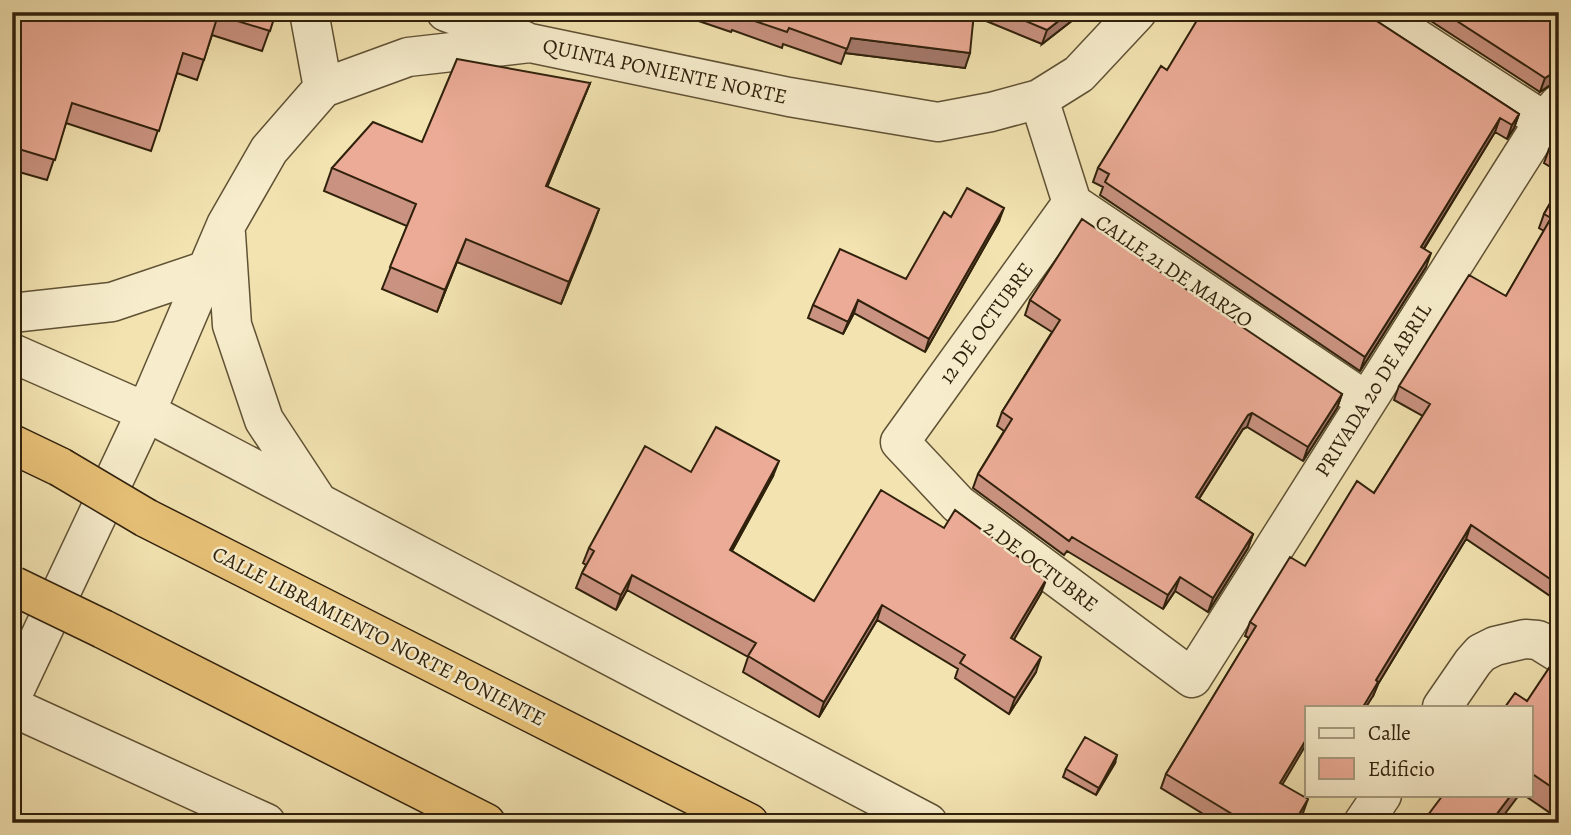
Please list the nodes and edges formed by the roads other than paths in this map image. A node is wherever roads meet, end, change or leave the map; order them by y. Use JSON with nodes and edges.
{"nodes":[{"id":1,"x":309,"y":12,"type":"edge"},
{"id":2,"x":446,"y":12,"type":"edge"},
{"id":3,"x":1137,"y":12,"type":"edge"},
{"id":4,"x":1376,"y":12,"type":"edge"},
{"id":5,"x":530,"y":43,"type":"junction"},
{"id":6,"x":323,"y":89,"type":"junction"},
{"id":7,"x":1039,"y":99,"type":"junction"},
{"id":8,"x":1552,"y":113,"type":"edge"},
{"id":9,"x":1072,"y":203,"type":"junction"},
{"id":10,"x":226,"y":225,"type":"junction"},
{"id":11,"x":206,"y":270,"type":"junction"},
{"id":12,"x":12,"y":313,"type":"edge"},
{"id":13,"x":12,"y":353,"type":"edge"},
{"id":14,"x":1366,"y":401,"type":"junction"},
{"id":15,"x":146,"y":412,"type":"junction"},
{"id":16,"x":900,"y":442,"type":"joint"},
{"id":17,"x":12,"y":444,"type":"edge"},
{"id":18,"x":319,"y":504,"type":"junction"},
{"id":19,"x":13,"y":585,"type":"edge"},
{"id":20,"x":1559,"y":653,"type":"edge"},
{"id":21,"x":1192,"y":678,"type":"joint"},
{"id":22,"x":12,"y":696,"type":"edge"},
{"id":23,"x":1443,"y":706,"type":"edge"},
{"id":24,"x":12,"y":708,"type":"edge"},
{"id":25,"x":1381,"y":796,"type":"edge"},
{"id":26,"x":266,"y":823,"type":"edge"},
{"id":27,"x":485,"y":823,"type":"edge"},
{"id":28,"x":748,"y":823,"type":"edge"},
{"id":29,"x":928,"y":823,"type":"edge"},
{"id":30,"x":1363,"y":823,"type":"edge"}],
"edges":[{"from":1,"to":6,"type":"street"},
{"from":2,"to":5,"type":"street"},
{"from":3,"to":7,"type":"street","name":"QUINTA PONIENTE NORTE"},
{"from":4,"to":8,"type":"street"},
{"from":5,"to":6,"type":"street","name":"QUINTA PONIENTE NORTE"},
{"from":5,"to":7,"type":"street","name":"QUINTA PONIENTE NORTE"},
{"from":6,"to":10,"type":"street","name":"QUINTA PONIENTE NORTE"},
{"from":7,"to":9,"type":"street","name":"CALLE 21 DE MARZO"},
{"from":8,"to":14,"type":"street","name":"PRIVADA 20 DE ABRIL"},
{"from":9,"to":14,"type":"street","name":"CALLE 21 DE MARZO"},
{"from":9,"to":16,"type":"street","name":"12 DE OCTUBRE"},
{"from":10,"to":11,"type":"street","name":"QUINTA PONIENTE NORTE"},
{"from":10,"to":18,"type":"street"},
{"from":11,"to":12,"type":"street"},
{"from":11,"to":15,"type":"street","name":"QUINTA PONIENTE NORTE"},
{"from":13,"to":15,"type":"street"},
{"from":14,"to":21,"type":"street","name":"PRIVADA 20 DE ABRIL"},
{"from":15,"to":18,"type":"street"},
{"from":15,"to":22,"type":"street","name":"QUINTA PONIENTE NORTE"},
{"from":16,"to":21,"type":"street","name":"2 DE OCTUBRE"},
{"from":17,"to":28,"type":"highway","name":"CALLE LIBRAMIENTO NORTE PONIENTE","bridge":true},
{"from":18,"to":29,"type":"street"},
{"from":19,"to":27,"type":"highway","bridge":true},
{"from":20,"to":23,"type":"street"},
{"from":24,"to":26,"type":"street"},
{"from":25,"to":30,"type":"street"}]}
